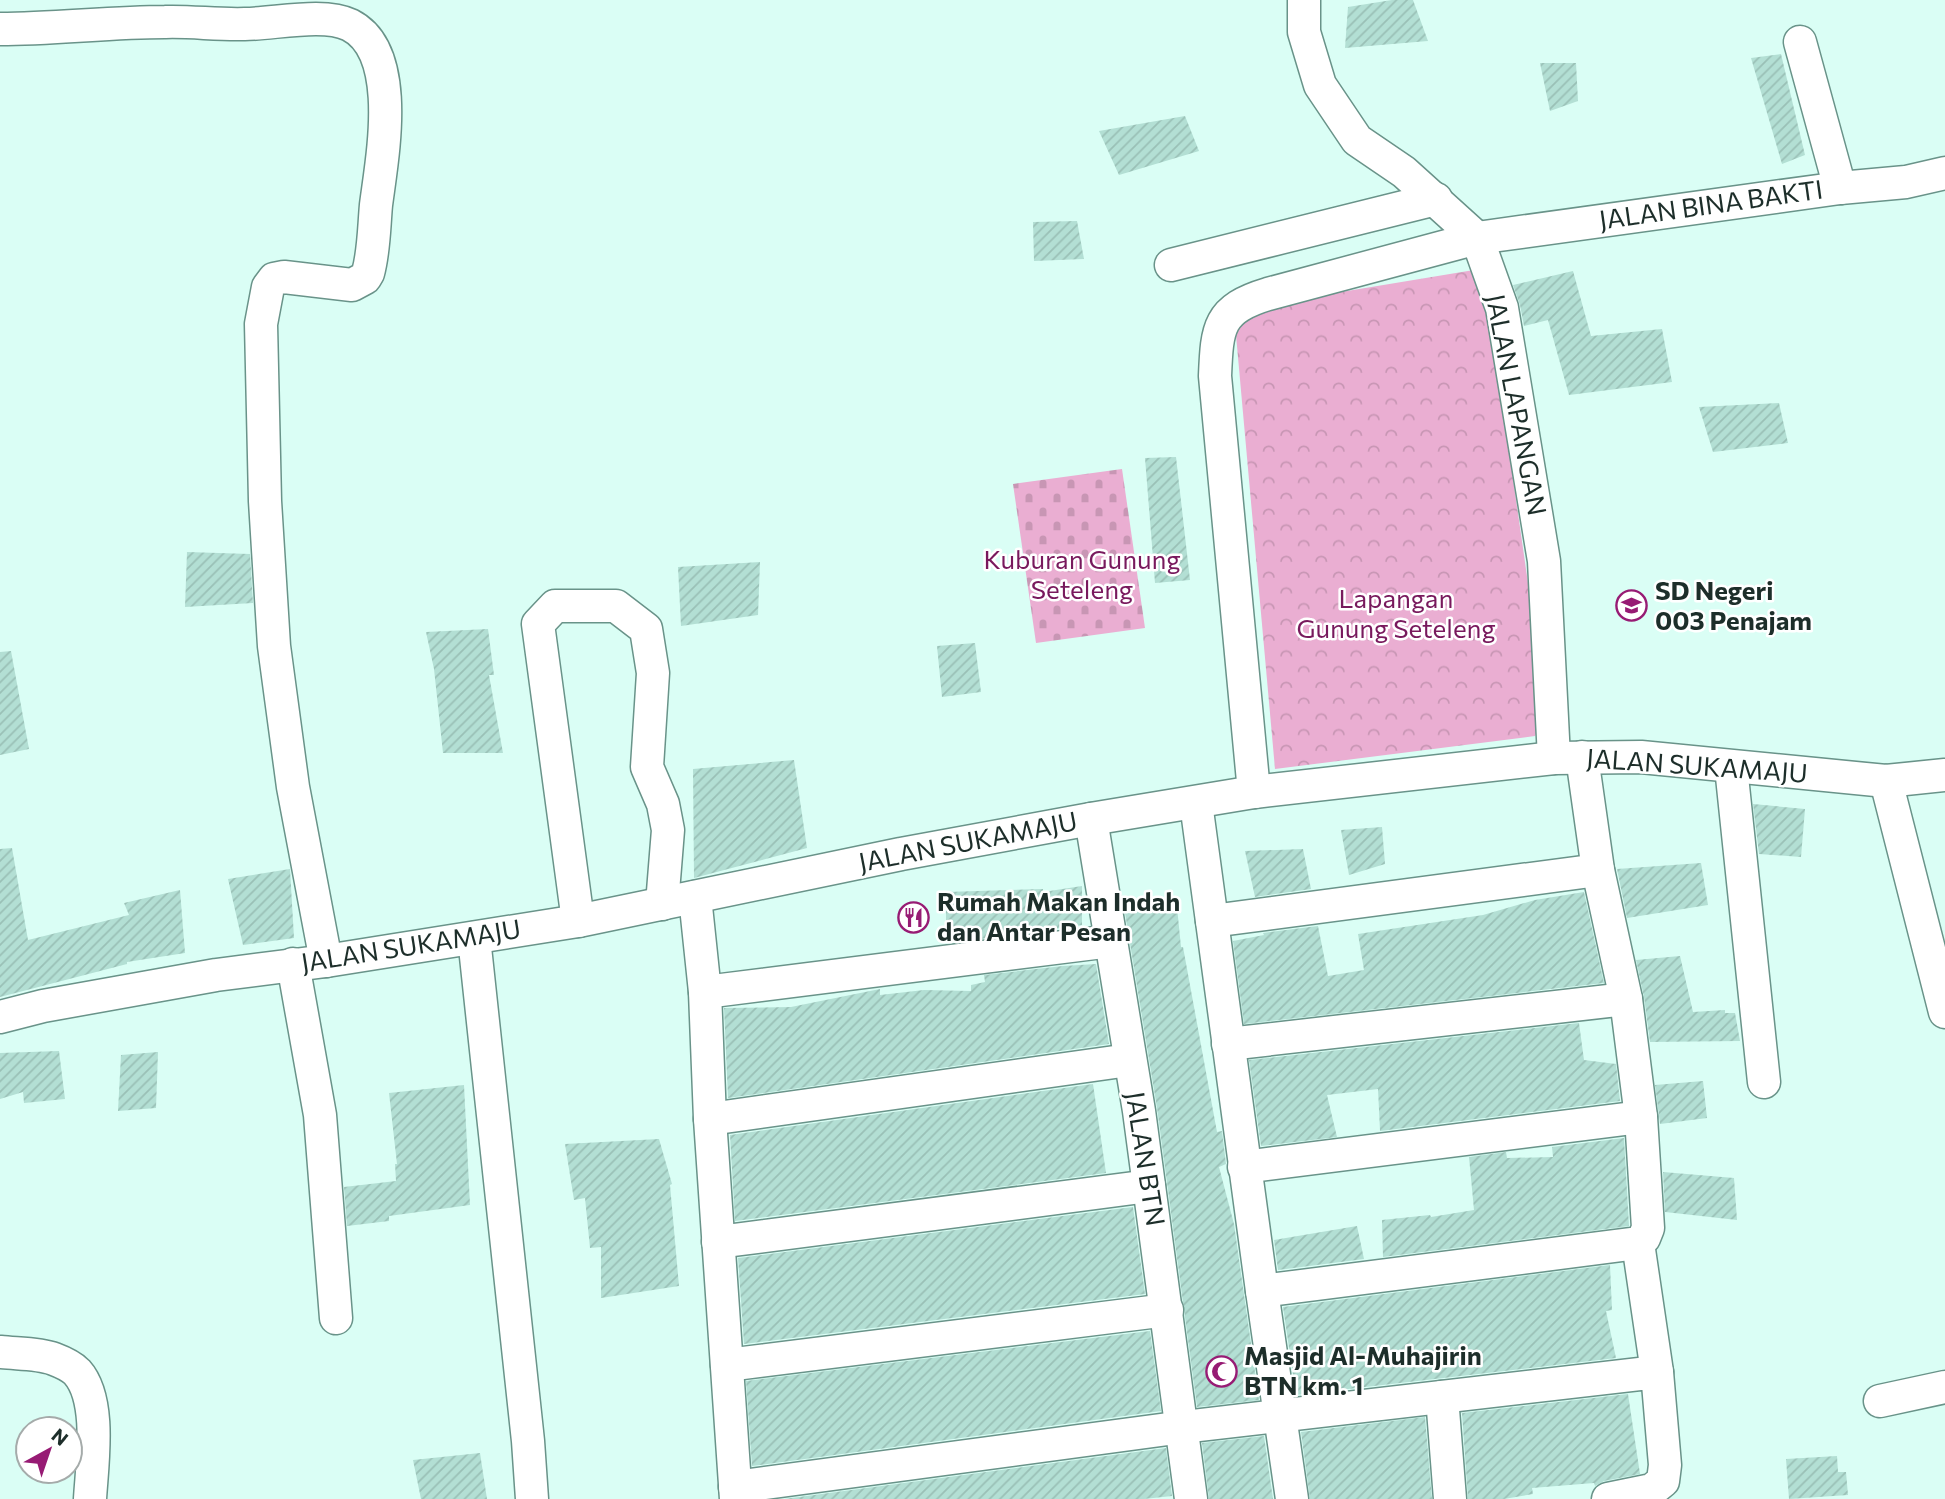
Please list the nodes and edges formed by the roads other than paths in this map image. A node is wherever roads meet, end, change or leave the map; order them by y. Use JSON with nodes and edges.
{"nodes":[{"id":1,"x":1304,"y":0,"type":"edge"},
{"id":2,"x":163,"y":11,"type":"edge"},
{"id":3,"x":0,"y":29,"type":"edge"},
{"id":4,"x":1800,"y":42,"type":"dead end"},
{"id":5,"x":1945,"y":173,"type":"edge"},
{"id":6,"x":1839,"y":188,"type":"junction"},
{"id":7,"x":1437,"y":199,"type":"junction"},
{"id":8,"x":1477,"y":238,"type":"junction"},
{"id":9,"x":1171,"y":265,"type":"dead end"},
{"id":10,"x":1568,"y":757,"type":"junction"},
{"id":11,"x":1731,"y":766,"type":"junction"},
{"id":12,"x":1945,"y":775,"type":"edge"},
{"id":13,"x":1886,"y":781,"type":"junction"},
{"id":14,"x":1254,"y":792,"type":"junction"},
{"id":15,"x":1196,"y":803,"type":"junction"},
{"id":16,"x":1091,"y":819,"type":"junction"},
{"id":17,"x":1598,"y":870,"type":"junction"},
{"id":18,"x":695,"y":897,"type":"junction"},
{"id":19,"x":662,"y":904,"type":"junction"},
{"id":20,"x":578,"y":920,"type":"junction"},
{"id":21,"x":1212,"y":921,"type":"junction"},
{"id":22,"x":474,"y":938,"type":"junction"},
{"id":23,"x":1111,"y":941,"type":"junction"},
{"id":24,"x":326,"y":961,"type":"junction"},
{"id":25,"x":293,"y":964,"type":"junction"},
{"id":26,"x":705,"y":992,"type":"junction"},
{"id":27,"x":1626,"y":999,"type":"junction"},
{"id":28,"x":1945,"y":1012,"type":"edge"},
{"id":29,"x":0,"y":1017,"type":"edge"},
{"id":30,"x":1228,"y":1044,"type":"junction"},
{"id":31,"x":1129,"y":1060,"type":"junction"},
{"id":32,"x":1764,"y":1082,"type":"dead end"},
{"id":33,"x":1641,"y":1117,"type":"junction"},
{"id":34,"x":710,"y":1119,"type":"junction"},
{"id":35,"x":1244,"y":1167,"type":"junction"},
{"id":36,"x":1149,"y":1186,"type":"junction"},
{"id":37,"x":718,"y":1242,"type":"junction"},
{"id":38,"x":1638,"y":1242,"type":"junction"},
{"id":39,"x":1262,"y":1291,"type":"junction"},
{"id":40,"x":1167,"y":1310,"type":"junction"},
{"id":41,"x":336,"y":1318,"type":"dead end"},
{"id":42,"x":0,"y":1352,"type":"edge"},
{"id":43,"x":727,"y":1365,"type":"junction"},
{"id":44,"x":1657,"y":1371,"type":"junction"},
{"id":45,"x":1945,"y":1387,"type":"edge"},
{"id":46,"x":1442,"y":1397,"type":"junction"},
{"id":47,"x":1880,"y":1401,"type":"dead end"},
{"id":48,"x":1281,"y":1416,"type":"junction"},
{"id":49,"x":1183,"y":1427,"type":"junction"},
{"id":50,"x":736,"y":1493,"type":"edge"},
{"id":51,"x":90,"y":1499,"type":"edge"},
{"id":52,"x":532,"y":1499,"type":"edge"},
{"id":53,"x":1191,"y":1499,"type":"edge"},
{"id":54,"x":1292,"y":1499,"type":"edge"},
{"id":55,"x":1450,"y":1499,"type":"edge"},
{"id":56,"x":1608,"y":1499,"type":"edge"}],
"edges":[{"from":1,"to":7,"type":"street","name":"JALAN LAPANGAN"},
{"from":2,"to":3,"type":"street"},
{"from":2,"to":24,"type":"street"},
{"from":4,"to":6,"type":"street"},
{"from":5,"to":6,"type":"street","name":"JALAN BINA BAKTI"},
{"from":6,"to":8,"type":"street","name":"JALAN BINA BAKTI"},
{"from":7,"to":8,"type":"street","name":"JALAN LAPANGAN"},
{"from":7,"to":9,"type":"street"},
{"from":8,"to":10,"type":"street","name":"JALAN LAPANGAN"},
{"from":8,"to":14,"type":"street","name":"JALAN BINA BAKTI"},
{"from":10,"to":11,"type":"street","name":"JALAN SUKAMAJU"},
{"from":10,"to":14,"type":"street","name":"JALAN SUKAMAJU"},
{"from":10,"to":17,"type":"street","name":"JALAN LAPANGAN"},
{"from":11,"to":13,"type":"street","name":"JALAN SUKAMAJU"},
{"from":11,"to":32,"type":"street"},
{"from":12,"to":13,"type":"street","name":"JALAN SUKAMAJU"},
{"from":13,"to":28,"type":"street"},
{"from":14,"to":15,"type":"street","name":"JALAN SUKAMAJU"},
{"from":15,"to":16,"type":"street","name":"JALAN SUKAMAJU"},
{"from":15,"to":21,"type":"street"},
{"from":16,"to":18,"type":"street","name":"JALAN SUKAMAJU"},
{"from":16,"to":23,"type":"street","name":"JALAN BTN"},
{"from":17,"to":21,"type":"street"},
{"from":17,"to":27,"type":"street","name":"JALAN LAPANGAN"},
{"from":18,"to":19,"type":"street","name":"JALAN SUKAMAJU"},
{"from":18,"to":26,"type":"street"},
{"from":19,"to":20,"type":"street","name":"JALAN SUKAMAJU"},
{"from":19,"to":20,"type":"street"},
{"from":20,"to":22,"type":"street","name":"JALAN SUKAMAJU"},
{"from":21,"to":30,"type":"street"},
{"from":22,"to":24,"type":"street","name":"JALAN SUKAMAJU"},
{"from":22,"to":52,"type":"street"},
{"from":23,"to":26,"type":"street"},
{"from":23,"to":31,"type":"street","name":"JALAN BTN"},
{"from":24,"to":25,"type":"street","name":"JALAN SUKAMAJU"},
{"from":25,"to":29,"type":"street","name":"JALAN SUKAMAJU"},
{"from":25,"to":41,"type":"street"},
{"from":26,"to":34,"type":"street"},
{"from":27,"to":30,"type":"street"},
{"from":27,"to":33,"type":"street","name":"JALAN LAPANGAN"},
{"from":30,"to":35,"type":"street"},
{"from":31,"to":34,"type":"street"},
{"from":31,"to":36,"type":"street","name":"JALAN BTN"},
{"from":33,"to":35,"type":"street"},
{"from":33,"to":38,"type":"street","name":"JALAN LAPANGAN"},
{"from":34,"to":37,"type":"street"},
{"from":35,"to":39,"type":"street"},
{"from":36,"to":37,"type":"street"},
{"from":36,"to":40,"type":"street","name":"JALAN BTN"},
{"from":37,"to":43,"type":"street"},
{"from":38,"to":39,"type":"street"},
{"from":38,"to":44,"type":"street"},
{"from":39,"to":48,"type":"street"},
{"from":40,"to":43,"type":"street"},
{"from":40,"to":49,"type":"street","name":"JALAN BTN"},
{"from":42,"to":51,"type":"street"},
{"from":43,"to":50,"type":"street"},
{"from":44,"to":46,"type":"street"},
{"from":44,"to":56,"type":"street"},
{"from":45,"to":47,"type":"street"},
{"from":46,"to":48,"type":"street"},
{"from":46,"to":55,"type":"street"},
{"from":48,"to":49,"type":"street"},
{"from":48,"to":54,"type":"street"},
{"from":49,"to":50,"type":"street"},
{"from":49,"to":53,"type":"street","name":"JALAN BTN"}]}
